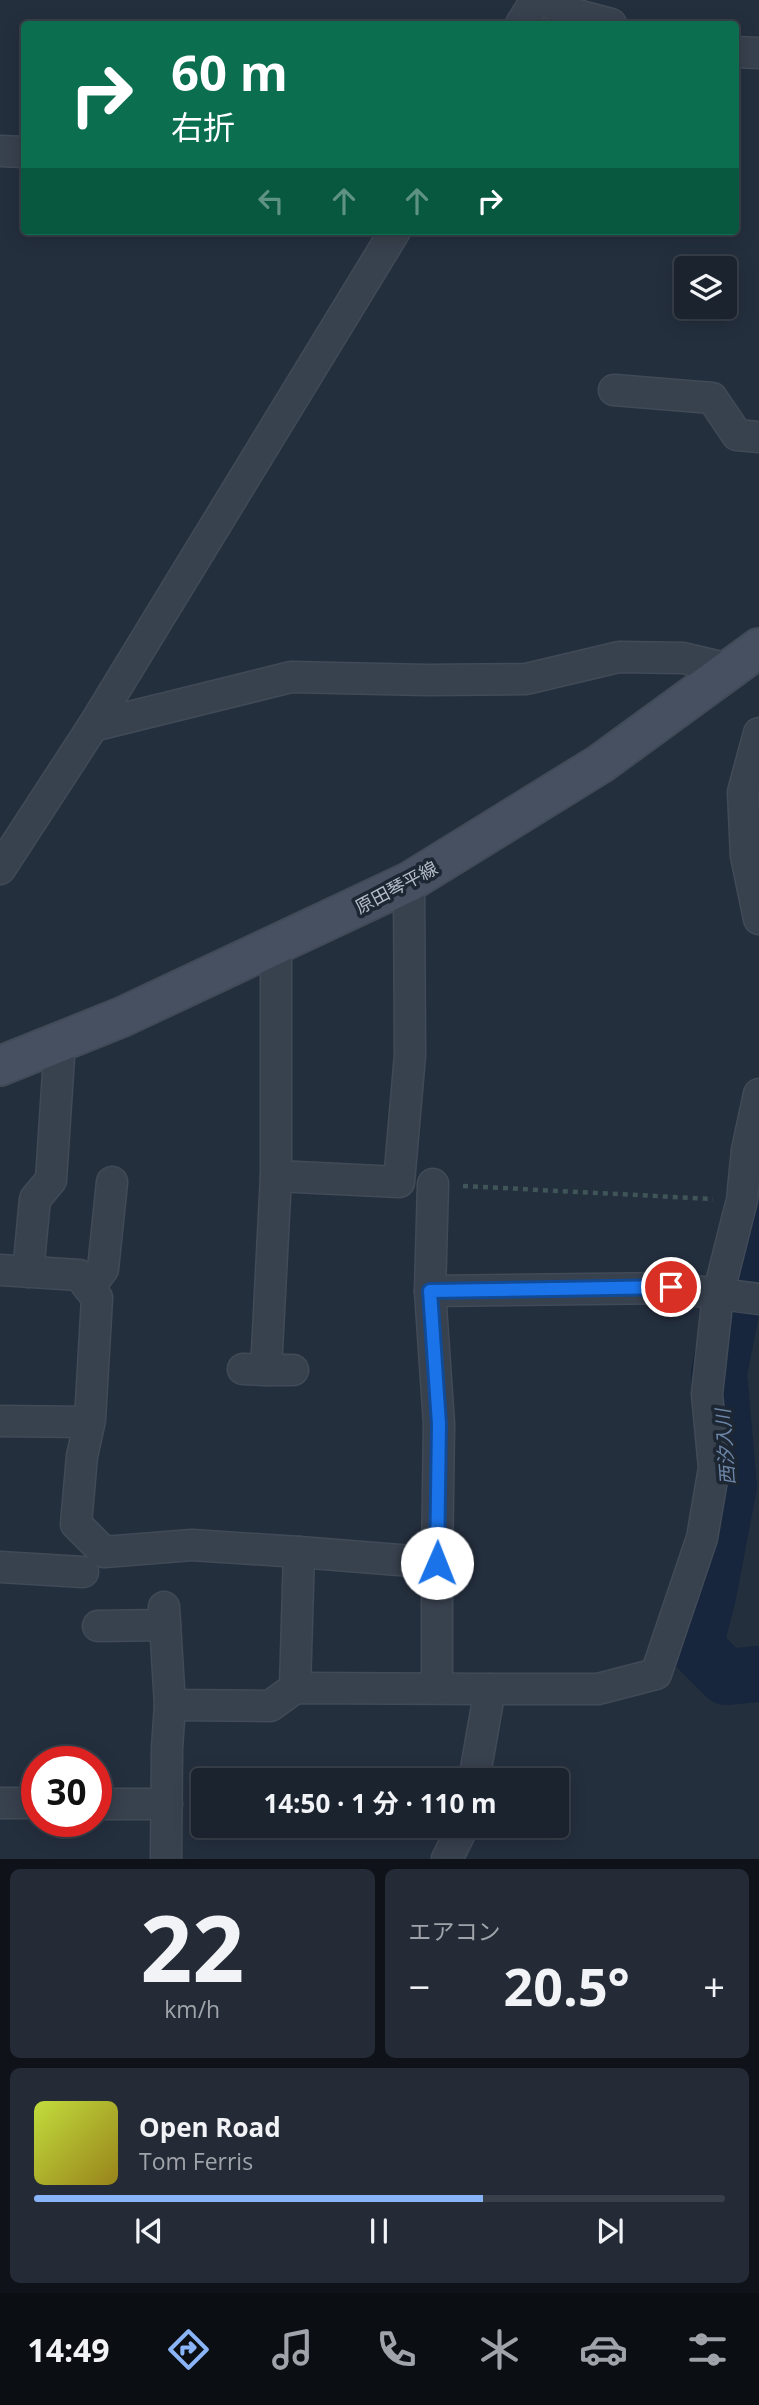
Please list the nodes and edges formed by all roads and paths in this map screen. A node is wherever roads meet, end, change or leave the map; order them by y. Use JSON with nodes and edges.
{"nodes":[{"id":1,"x":536,"y":0,"type":"edge"},
{"id":2,"x":546,"y":0,"type":"edge"},
{"id":3,"x":523,"y":21,"type":"edge"},
{"id":4,"x":600,"y":21,"type":"edge"},
{"id":5,"x":739,"y":52,"type":"edge"},
{"id":6,"x":759,"y":53,"type":"edge"},
{"id":7,"x":0,"y":151,"type":"edge"},
{"id":8,"x":21,"y":152,"type":"edge"},
{"id":9,"x":393,"y":235,"type":"edge"},
{"id":10,"x":614,"y":390,"type":"dead end"},
{"id":11,"x":759,"y":437,"type":"edge"},
{"id":12,"x":745,"y":659,"type":"edge"},
{"id":13,"x":93,"y":726,"type":"junction"},
{"id":14,"x":759,"y":733,"type":"edge"},
{"id":15,"x":0,"y":869,"type":"edge"},
{"id":16,"x":409,"y":882,"type":"junction"},
{"id":17,"x":759,"y":919,"type":"edge"},
{"id":18,"x":276,"y":946,"type":"junction"},
{"id":19,"x":60,"y":1042,"type":"junction"},
{"id":20,"x":0,"y":1066,"type":"edge"},
{"id":21,"x":759,"y":1094,"type":"edge"},
{"id":22,"x":276,"y":1176,"type":"junction"},
{"id":23,"x":112,"y":1182,"type":"dead end"},
{"id":24,"x":433,"y":1184,"type":"joint"},
{"id":25,"x":742,"y":1200,"type":"junction"},
{"id":26,"x":14,"y":1271,"type":"edge"},
{"id":27,"x":89,"y":1288,"type":"junction"},
{"id":28,"x":430,"y":1291,"type":"junction"},
{"id":29,"x":736,"y":1297,"type":"edge"},
{"id":30,"x":268,"y":1370,"type":"dead end"},
{"id":31,"x":0,"y":1421,"type":"edge"},
{"id":32,"x":89,"y":1422,"type":"junction"},
{"id":33,"x":299,"y":1552,"type":"junction"},
{"id":34,"x":437,"y":1563,"type":"junction"},
{"id":35,"x":0,"y":1567,"type":"edge"},
{"id":36,"x":82,"y":1572,"type":"dead end"},
{"id":37,"x":99,"y":1626,"type":"dead end"},
{"id":38,"x":437,"y":1687,"type":"junction"},
{"id":39,"x":295,"y":1688,"type":"junction"},
{"id":40,"x":490,"y":1689,"type":"junction"},
{"id":41,"x":170,"y":1705,"type":"junction"},
{"id":42,"x":476,"y":1768,"type":"edge"},
{"id":43,"x":0,"y":1803,"type":"edge"},
{"id":44,"x":21,"y":1803,"type":"edge"},
{"id":45,"x":112,"y":1804,"type":"edge"},
{"id":46,"x":167,"y":1804,"type":"junction"},
{"id":47,"x":457,"y":1838,"type":"edge"},
{"id":48,"x":166,"y":1859,"type":"edge"},
{"id":49,"x":446,"y":1859,"type":"edge"}],
"edges":[{"from":1,"to":3,"type":"street"},
{"from":2,"to":4,"type":"street"},
{"from":5,"to":6,"type":"street"},
{"from":7,"to":8,"type":"street"},
{"from":9,"to":13,"type":"street"},
{"from":10,"to":11,"type":"street"},
{"from":12,"to":13,"type":"street"},
{"from":12,"to":16,"type":"main road","name":"原田琴平線"},
{"from":13,"to":15,"type":"street"},
{"from":14,"to":17,"type":"street"},
{"from":16,"to":18,"type":"main road","name":"原田琴平線"},
{"from":16,"to":22,"type":"street"},
{"from":18,"to":19,"type":"main road","name":"原田琴平線"},
{"from":18,"to":22,"type":"street"},
{"from":19,"to":20,"type":"main road","name":"原田琴平線"},
{"from":19,"to":26,"type":"street"},
{"from":21,"to":25,"type":"street"},
{"from":22,"to":30,"type":"street"},
{"from":23,"to":27,"type":"street"},
{"from":24,"to":25,"type":"path"},
{"from":24,"to":28,"type":"street"},
{"from":25,"to":29,"type":"street"},
{"from":26,"to":27,"type":"street"},
{"from":27,"to":32,"type":"street"},
{"from":28,"to":29,"type":"street"},
{"from":28,"to":34,"type":"street"},
{"from":29,"to":40,"type":"street"},
{"from":31,"to":32,"type":"street"},
{"from":32,"to":33,"type":"street"},
{"from":33,"to":34,"type":"street"},
{"from":33,"to":39,"type":"street"},
{"from":34,"to":38,"type":"street"},
{"from":35,"to":36,"type":"street"},
{"from":37,"to":41,"type":"street"},
{"from":38,"to":39,"type":"street"},
{"from":38,"to":40,"type":"street"},
{"from":39,"to":41,"type":"street"},
{"from":40,"to":42,"type":"street"},
{"from":41,"to":46,"type":"street"},
{"from":43,"to":44,"type":"street"},
{"from":45,"to":46,"type":"street"},
{"from":46,"to":48,"type":"street"},
{"from":47,"to":49,"type":"street"}]}
